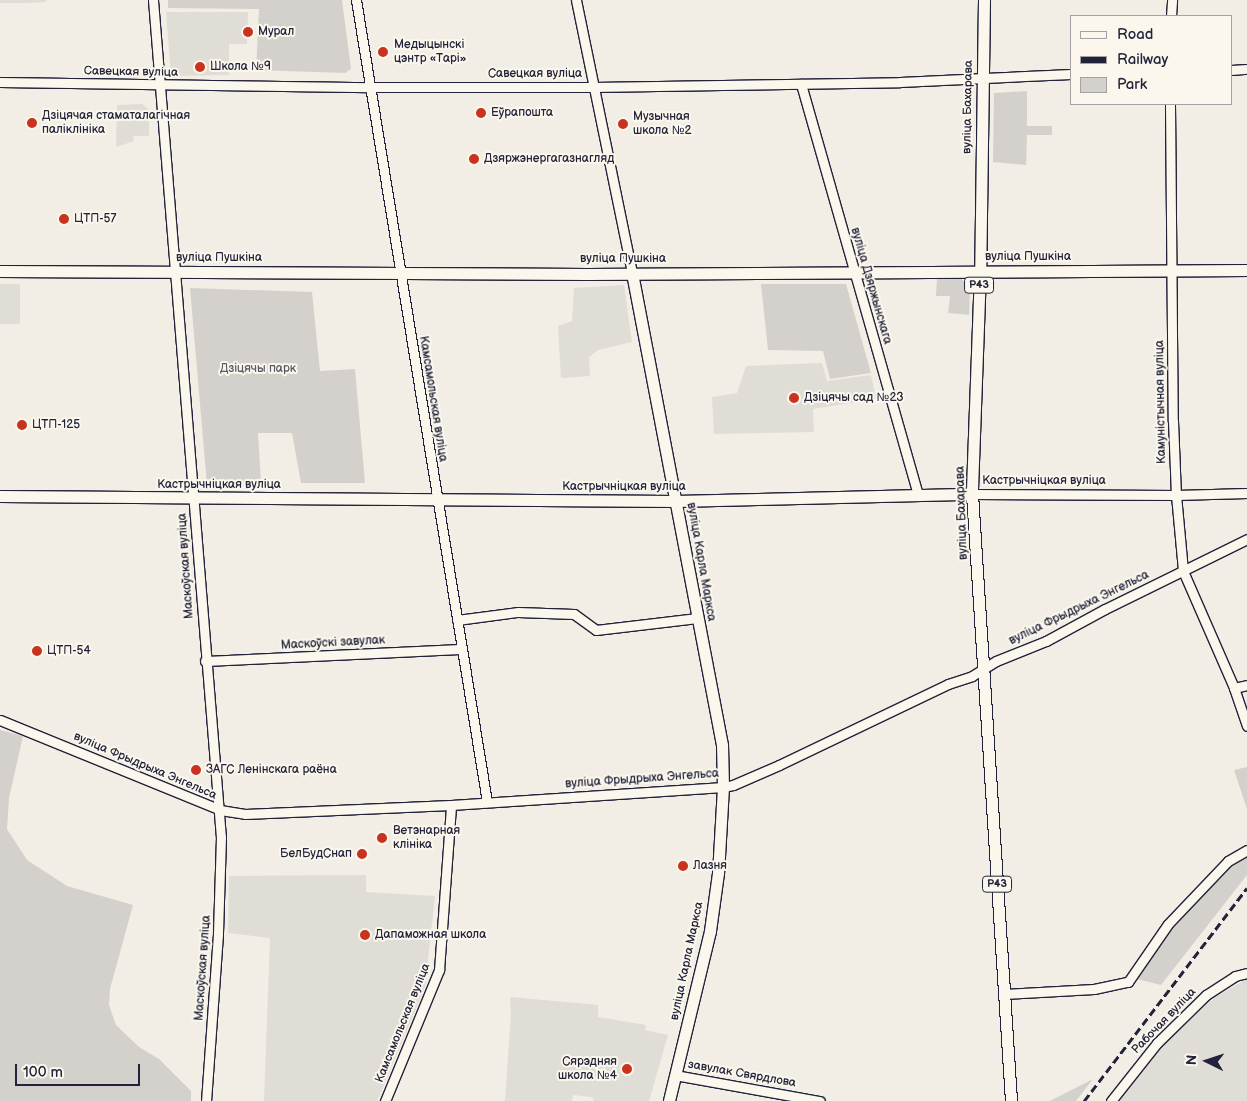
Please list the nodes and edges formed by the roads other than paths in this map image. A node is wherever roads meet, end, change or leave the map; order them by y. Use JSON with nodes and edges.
{"nodes":[{"id":1,"x":153,"y":0,"type":"edge"},
{"id":2,"x":356,"y":0,"type":"edge"},
{"id":3,"x":576,"y":0,"type":"edge"},
{"id":4,"x":984,"y":0,"type":"edge"},
{"id":5,"x":1172,"y":0,"type":"edge"},
{"id":6,"x":1171,"y":15,"type":"edge"},
{"id":7,"x":1247,"y":69,"type":"edge"},
{"id":8,"x":1232,"y":70,"type":"edge"},
{"id":9,"x":1070,"y":74,"type":"edge"},
{"id":10,"x":982,"y":77,"type":"junction"},
{"id":11,"x":0,"y":82,"type":"edge"},
{"id":12,"x":801,"y":84,"type":"junction"},
{"id":13,"x":160,"y":85,"type":"junction"},
{"id":14,"x":371,"y":87,"type":"junction"},
{"id":15,"x":593,"y":87,"type":"junction"},
{"id":16,"x":1170,"y":105,"type":"edge"},
{"id":17,"x":1171,"y":270,"type":"junction"},
{"id":18,"x":1247,"y":270,"type":"edge"},
{"id":19,"x":0,"y":271,"type":"edge"},
{"id":20,"x":854,"y":271,"type":"junction"},
{"id":21,"x":980,"y":271,"type":"junction"},
{"id":22,"x":175,"y":272,"type":"junction"},
{"id":23,"x":400,"y":273,"type":"junction"},
{"id":24,"x":632,"y":274,"type":"junction"},
{"id":25,"x":1247,"y":493,"type":"edge"},
{"id":26,"x":972,"y":494,"type":"junction"},
{"id":27,"x":918,"y":495,"type":"junction"},
{"id":28,"x":1176,"y":495,"type":"junction"},
{"id":29,"x":0,"y":496,"type":"edge"},
{"id":30,"x":194,"y":499,"type":"junction"},
{"id":31,"x":437,"y":499,"type":"junction"},
{"id":32,"x":676,"y":501,"type":"junction"},
{"id":33,"x":1247,"y":539,"type":"edge"},
{"id":34,"x":1183,"y":570,"type":"junction"},
{"id":35,"x":697,"y":618,"type":"junction"},
{"id":36,"x":457,"y":620,"type":"junction"},
{"id":37,"x":461,"y":649,"type":"junction"},
{"id":38,"x":205,"y":661,"type":"junction"},
{"id":39,"x":985,"y":666,"type":"junction"},
{"id":40,"x":1247,"y":685,"type":"edge"},
{"id":41,"x":1234,"y":688,"type":"junction"},
{"id":42,"x":0,"y":720,"type":"edge"},
{"id":43,"x":1247,"y":726,"type":"edge"},
{"id":44,"x":723,"y":787,"type":"junction"},
{"id":45,"x":486,"y":802,"type":"junction"},
{"id":46,"x":451,"y":805,"type":"junction"},
{"id":47,"x":220,"y":810,"type":"junction"},
{"id":48,"x":1247,"y":850,"type":"edge"},
{"id":49,"x":1247,"y":972,"type":"edge"},
{"id":50,"x":1004,"y":994,"type":"junction"},
{"id":51,"x":675,"y":1075,"type":"junction"},
{"id":52,"x":804,"y":1100,"type":"edge"},
{"id":53,"x":206,"y":1101,"type":"edge"},
{"id":54,"x":385,"y":1101,"type":"edge"},
{"id":55,"x":669,"y":1101,"type":"edge"},
{"id":56,"x":820,"y":1101,"type":"edge"},
{"id":57,"x":1011,"y":1101,"type":"edge"},
{"id":58,"x":1111,"y":1101,"type":"edge"}],
"edges":[{"from":1,"to":13,"type":"street","name":"Маскоўская вуліца"},
{"from":2,"to":14,"type":"street","name":"Камсамольская вуліца"},
{"from":3,"to":15,"type":"street","name":"вуліца Карла Маркса"},
{"from":4,"to":10,"type":"main road","name":"вуліца Бахарава","number":"Р43"},
{"from":5,"to":6,"type":"street"},
{"from":7,"to":8,"type":"street"},
{"from":9,"to":10,"type":"street","name":"Савецкая вуліца"},
{"from":10,"to":12,"type":"street","name":"Савецкая вуліца"},
{"from":10,"to":21,"type":"main road","name":"вуліца Бахарава","number":"Р43"},
{"from":11,"to":13,"type":"street","name":"Савецкая вуліца"},
{"from":12,"to":15,"type":"street","name":"Савецкая вуліца"},
{"from":12,"to":20,"type":"street","name":"вуліца Дзяржынскага"},
{"from":13,"to":14,"type":"street","name":"Савецкая вуліца"},
{"from":13,"to":22,"type":"street","name":"Маскоўская вуліца"},
{"from":14,"to":15,"type":"street","name":"Савецкая вуліца"},
{"from":14,"to":23,"type":"street","name":"Камсамольская вуліца"},
{"from":15,"to":24,"type":"street","name":"вуліца Карла Маркса"},
{"from":16,"to":17,"type":"street","name":"Камуністычная вуліца"},
{"from":17,"to":18,"type":"main road","name":"вуліца Пушкіна"},
{"from":17,"to":21,"type":"main road","name":"вуліца Пушкіна"},
{"from":17,"to":28,"type":"street","name":"Камуністычная вуліца"},
{"from":19,"to":22,"type":"main road","name":"вуліца Пушкіна"},
{"from":20,"to":21,"type":"main road","name":"вуліца Пушкіна"},
{"from":20,"to":24,"type":"main road","name":"вуліца Пушкіна"},
{"from":20,"to":27,"type":"street","name":"вуліца Дзяржынскага"},
{"from":21,"to":26,"type":"main road","name":"вуліца Бахарава","number":"Р43"},
{"from":22,"to":23,"type":"main road","name":"вуліца Пушкіна"},
{"from":22,"to":30,"type":"street","name":"Маскоўская вуліца"},
{"from":23,"to":24,"type":"main road","name":"вуліца Пушкіна"},
{"from":23,"to":31,"type":"street","name":"Камсамольская вуліца"},
{"from":24,"to":32,"type":"main road","name":"вуліца Карла Маркса"},
{"from":25,"to":28,"type":"street","name":"Кастрычніцкая вуліца"},
{"from":26,"to":27,"type":"main road","name":"Кастрычніцкая вуліца"},
{"from":26,"to":28,"type":"street","name":"Кастрычніцкая вуліца"},
{"from":26,"to":39,"type":"main road","name":"вуліца Бахарава","number":"Р43"},
{"from":27,"to":32,"type":"main road","name":"Кастрычніцкая вуліца"},
{"from":28,"to":34,"type":"street","name":"Камуністычная вуліца"},
{"from":29,"to":30,"type":"main road","name":"Кастрычніцкая вуліца"},
{"from":30,"to":31,"type":"main road","name":"Кастрычніцкая вуліца"},
{"from":30,"to":38,"type":"street","name":"Маскоўская вуліца"},
{"from":31,"to":32,"type":"main road","name":"Кастрычніцкая вуліца"},
{"from":31,"to":36,"type":"street","name":"Камсамольская вуліца"},
{"from":32,"to":35,"type":"main road","name":"вуліца Карла Маркса"},
{"from":33,"to":34,"type":"street","name":"вуліца Фрыдрыха Энгельса"},
{"from":34,"to":39,"type":"street","name":"вуліца Фрыдрыха Энгельса"},
{"from":34,"to":41,"type":"street","name":"Камуністычная вуліца"},
{"from":35,"to":36,"type":"street"},
{"from":35,"to":44,"type":"main road","name":"вуліца Карла Маркса"},
{"from":36,"to":37,"type":"street","name":"Камсамольская вуліца"},
{"from":37,"to":38,"type":"street","name":"Маскоўскі завулак"},
{"from":37,"to":45,"type":"street","name":"Камсамольская вуліца"},
{"from":38,"to":47,"type":"street","name":"Маскоўская вуліца"},
{"from":39,"to":44,"type":"street","name":"вуліца Фрыдрыха Энгельса"},
{"from":39,"to":50,"type":"main road","name":"вуліца Бахарава","number":"Р43"},
{"from":40,"to":41,"type":"street"},
{"from":41,"to":43,"type":"street","name":"Камуністычная вуліца"},
{"from":42,"to":47,"type":"street","name":"вуліца Фрыдрыха Энгельса"},
{"from":44,"to":45,"type":"street","name":"вуліца Фрыдрыха Энгельса"},
{"from":44,"to":51,"type":"main road","name":"вуліца Карла Маркса"},
{"from":45,"to":46,"type":"street","name":"вуліца Фрыдрыха Энгельса"},
{"from":46,"to":47,"type":"street","name":"вуліца Фрыдрыха Энгельса"},
{"from":46,"to":54,"type":"street","name":"Камсамольская вуліца"},
{"from":47,"to":53,"type":"street","name":"Маскоўская вуліца"},
{"from":48,"to":50,"type":"street"},
{"from":49,"to":58,"type":"street","name":"Рабочая вуліца"},
{"from":50,"to":57,"type":"main road","name":"вуліца Бахарава","number":"Р43"},
{"from":51,"to":52,"type":"street","name":"завулак Свярдлова"},
{"from":51,"to":55,"type":"main road","name":"вуліца Карла Маркса"},
{"from":52,"to":56,"type":"street","name":"завулак Свярдлова"}]}
